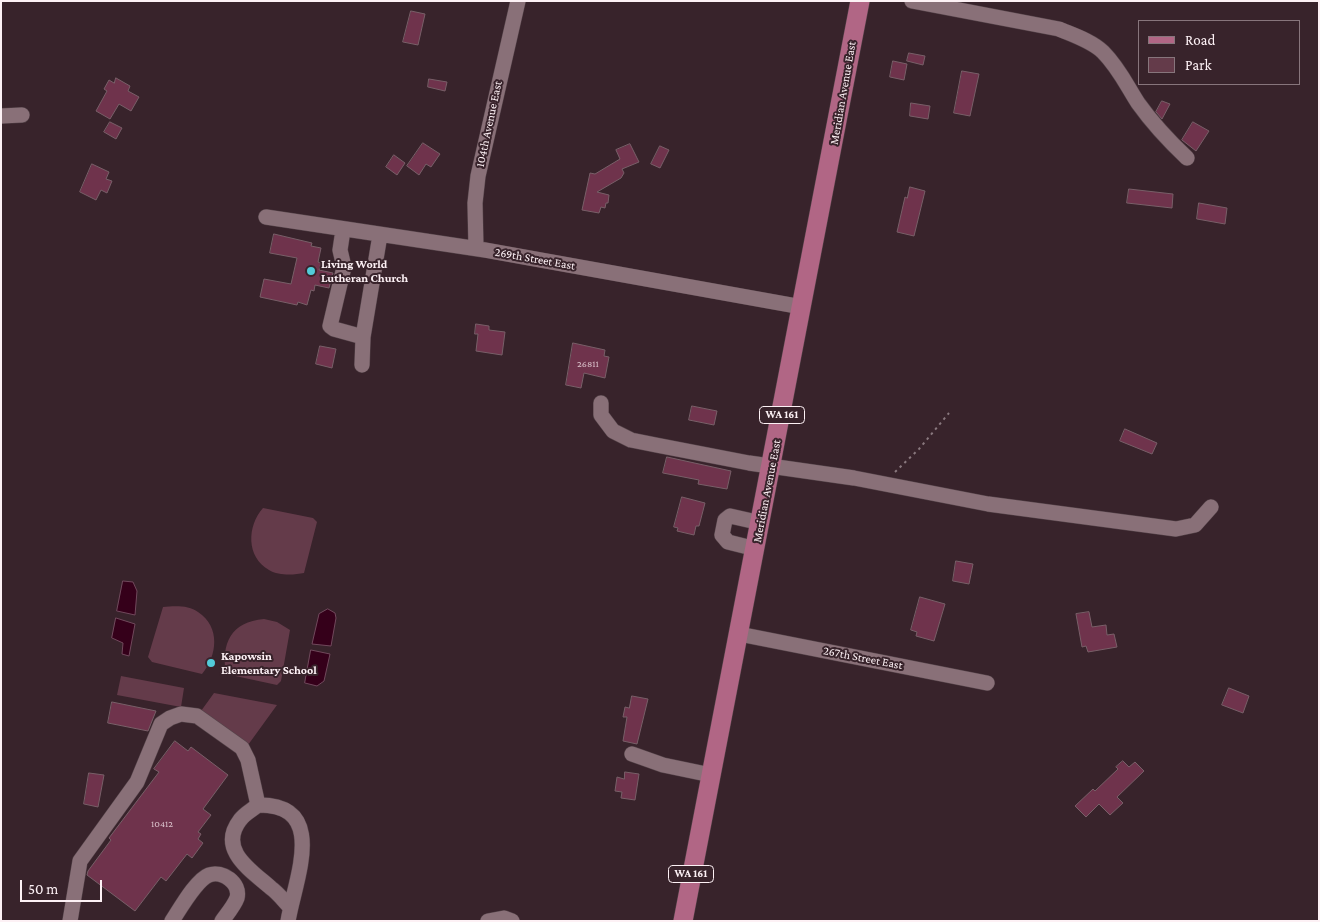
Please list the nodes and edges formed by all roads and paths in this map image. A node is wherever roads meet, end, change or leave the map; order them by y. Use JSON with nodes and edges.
{"nodes":[{"id":1,"x":518,"y":1,"type":"edge"},
{"id":2,"x":860,"y":1,"type":"edge"},
{"id":3,"x":912,"y":1,"type":"edge"},
{"id":4,"x":1,"y":116,"type":"edge"},
{"id":5,"x":22,"y":116,"type":"dead end"},
{"id":6,"x":1187,"y":158,"type":"dead end"},
{"id":7,"x":266,"y":217,"type":"dead end"},
{"id":8,"x":343,"y":230,"type":"junction"},
{"id":9,"x":380,"y":235,"type":"junction"},
{"id":10,"x":476,"y":248,"type":"junction"},
{"id":11,"x":802,"y":307,"type":"junction"},
{"id":12,"x":363,"y":337,"type":"junction"},
{"id":13,"x":362,"y":365,"type":"dead end"},
{"id":14,"x":601,"y":403,"type":"dead end"},
{"id":15,"x":949,"y":413,"type":"dead end"},
{"id":16,"x":772,"y":466,"type":"junction"},
{"id":17,"x":884,"y":483,"type":"junction"},
{"id":18,"x":1211,"y":507,"type":"dead end"},
{"id":19,"x":761,"y":523,"type":"junction"},
{"id":20,"x":756,"y":549,"type":"junction"},
{"id":21,"x":739,"y":634,"type":"junction"},
{"id":22,"x":987,"y":683,"type":"dead end"},
{"id":23,"x":632,"y":754,"type":"dead end"},
{"id":24,"x":711,"y":775,"type":"junction"},
{"id":25,"x":258,"y":805,"type":"junction"},
{"id":26,"x":289,"y":914,"type":"edge"},
{"id":27,"x":70,"y":921,"type":"edge"},
{"id":28,"x":172,"y":921,"type":"edge"},
{"id":29,"x":222,"y":921,"type":"edge"},
{"id":30,"x":488,"y":921,"type":"edge"},
{"id":31,"x":512,"y":921,"type":"edge"},
{"id":32,"x":683,"y":921,"type":"edge"}],
"edges":[{"from":1,"to":10,"type":"street","name":"104th Avenue East"},
{"from":2,"to":11,"type":"main road","name":"Meridian Avenue East","number":"WA 161"},
{"from":3,"to":6,"type":"street"},
{"from":4,"to":5,"type":"street"},
{"from":7,"to":8,"type":"street","name":"269th Street East"},
{"from":8,"to":9,"type":"street","name":"269th Street East"},
{"from":8,"to":12,"type":"street"},
{"from":9,"to":10,"type":"street","name":"269th Street East"},
{"from":9,"to":12,"type":"street"},
{"from":10,"to":11,"type":"street","name":"269th Street East"},
{"from":11,"to":16,"type":"main road","name":"Meridian Avenue East","number":"WA 161"},
{"from":12,"to":13,"type":"street"},
{"from":14,"to":16,"type":"street"},
{"from":15,"to":17,"type":"path"},
{"from":16,"to":17,"type":"street"},
{"from":16,"to":19,"type":"main road","name":"Meridian Avenue East","number":"WA 161"},
{"from":17,"to":18,"type":"street"},
{"from":19,"to":20,"type":"main road","name":"Meridian Avenue East","number":"WA 161"},
{"from":19,"to":20,"type":"street"},
{"from":20,"to":21,"type":"main road","name":"Meridian Avenue East","number":"WA 161"},
{"from":21,"to":22,"type":"street","name":"267th Street East"},
{"from":21,"to":24,"type":"main road","name":"Meridian Avenue East","number":"WA 161"},
{"from":23,"to":24,"type":"street"},
{"from":24,"to":32,"type":"main road","name":"Meridian Avenue East","number":"WA 161"},
{"from":25,"to":26,"type":"street"},
{"from":25,"to":26,"type":"street"},
{"from":25,"to":27,"type":"street"},
{"from":28,"to":29,"type":"street"},
{"from":30,"to":31,"type":"street"}]}
